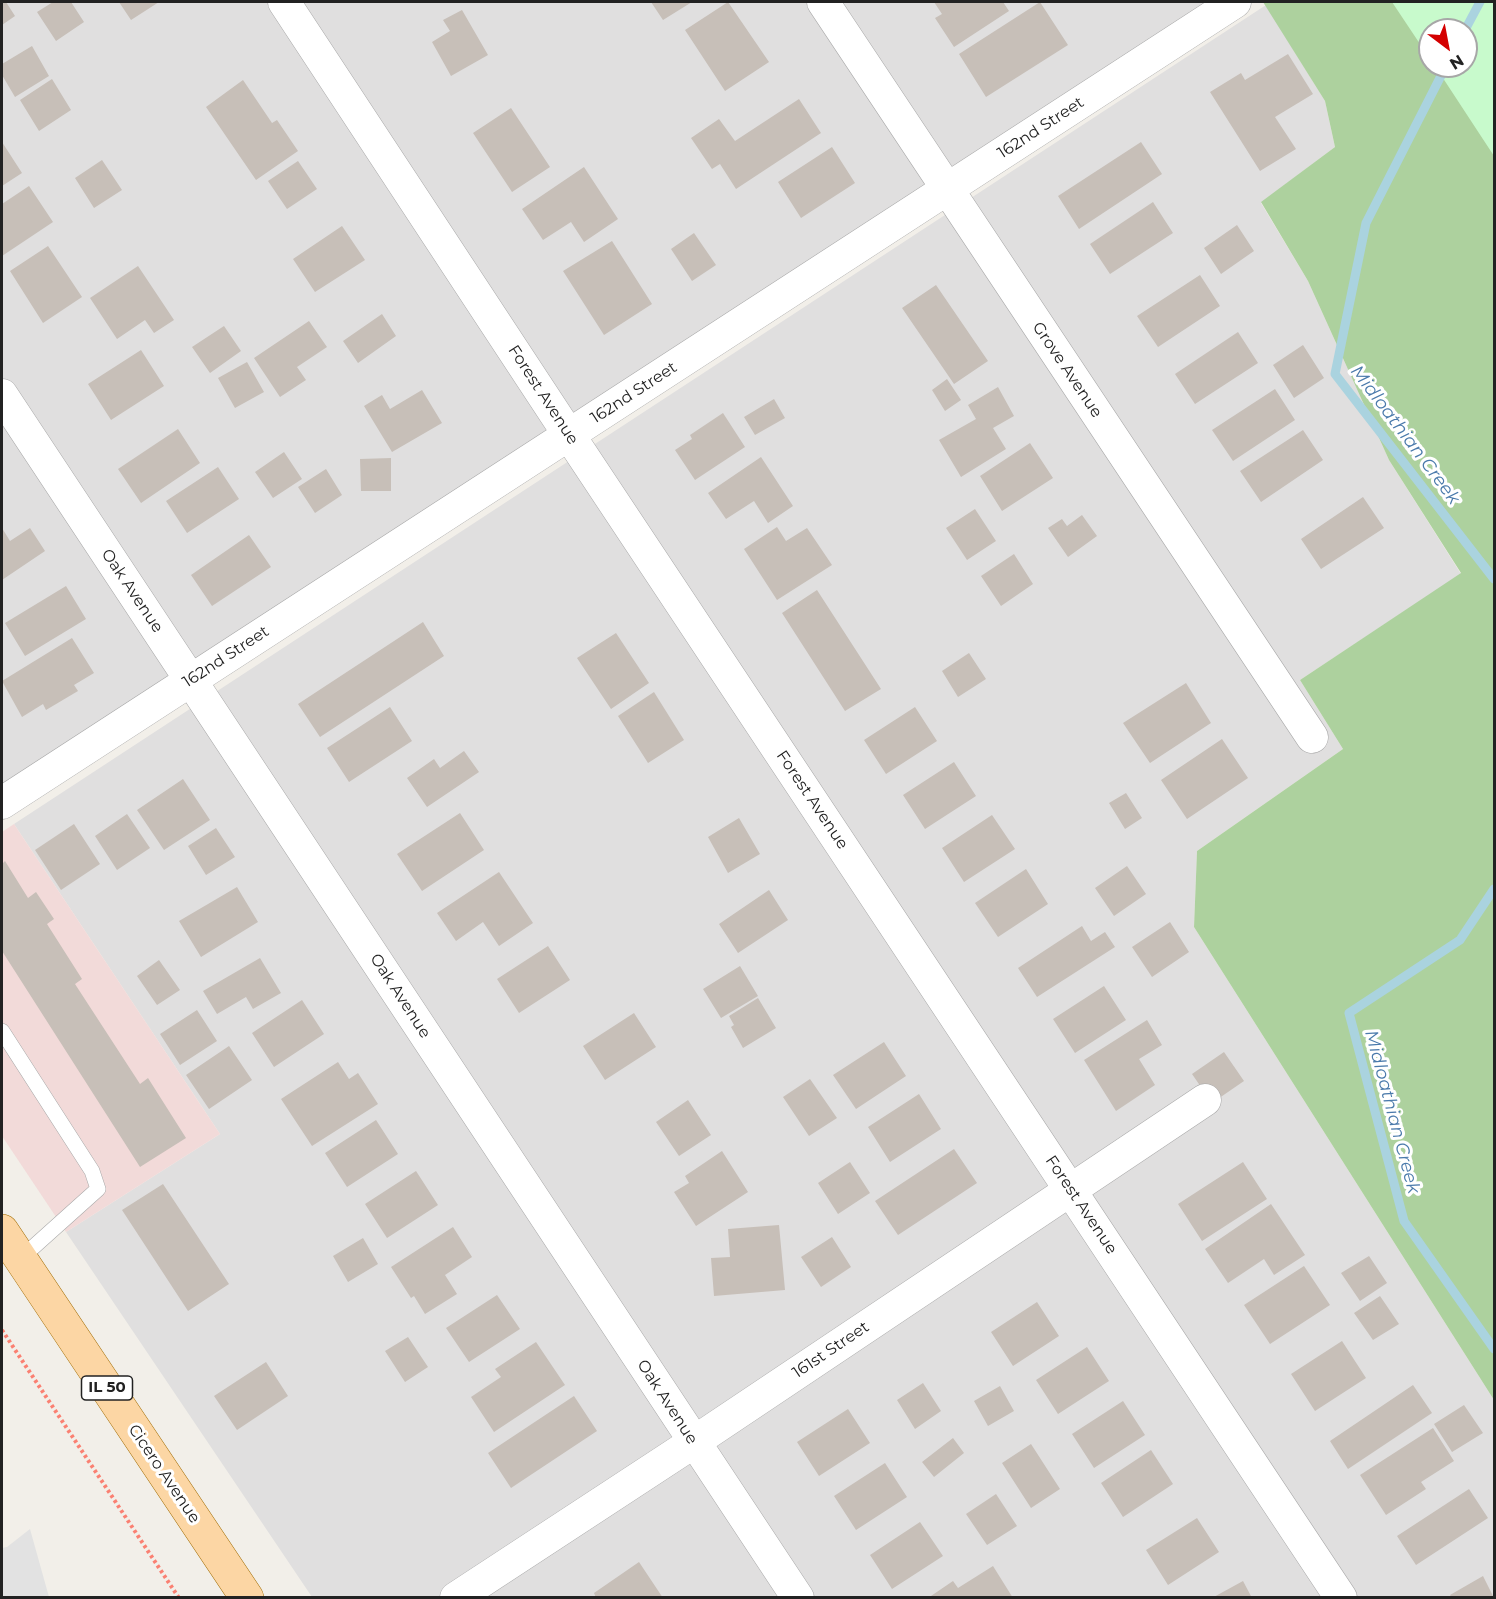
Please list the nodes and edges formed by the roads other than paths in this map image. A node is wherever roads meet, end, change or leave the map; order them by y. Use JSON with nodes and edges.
{"nodes":[{"id":1,"x":284,"y":2,"type":"edge"},
{"id":2,"x":823,"y":2,"type":"edge"},
{"id":3,"x":1235,"y":2,"type":"edge"},
{"id":4,"x":946,"y":189,"type":"junction"},
{"id":5,"x":2,"y":395,"type":"edge"},
{"id":6,"x":569,"y":435,"type":"junction"},
{"id":7,"x":191,"y":680,"type":"junction"},
{"id":8,"x":1312,"y":737,"type":"dead end"},
{"id":9,"x":2,"y":803,"type":"edge"},
{"id":10,"x":2,"y":1031,"type":"edge"},
{"id":11,"x":6,"y":1049,"type":"edge"},
{"id":12,"x":1205,"y":1100,"type":"dead end"},
{"id":13,"x":1071,"y":1189,"type":"junction"},
{"id":14,"x":2,"y":1231,"type":"edge"},
{"id":15,"x":20,"y":1259,"type":"junction"},
{"id":16,"x":693,"y":1442,"type":"junction"},
{"id":17,"x":247,"y":1598,"type":"edge"},
{"id":18,"x":456,"y":1598,"type":"edge"},
{"id":19,"x":798,"y":1598,"type":"edge"},
{"id":20,"x":1341,"y":1598,"type":"edge"}],
"edges":[{"from":1,"to":6,"type":"street","name":"Forest Avenue"},
{"from":2,"to":4,"type":"street","name":"Grove Avenue"},
{"from":3,"to":4,"type":"street","name":"162nd Street"},
{"from":4,"to":6,"type":"street","name":"162nd Street"},
{"from":4,"to":8,"type":"street","name":"Grove Avenue"},
{"from":5,"to":7,"type":"street","name":"Oak Avenue"},
{"from":6,"to":7,"type":"street","name":"162nd Street"},
{"from":6,"to":13,"type":"street","name":"Forest Avenue"},
{"from":7,"to":9,"type":"street","name":"162nd Street"},
{"from":7,"to":16,"type":"street","name":"Oak Avenue"},
{"from":10,"to":11,"type":"lane"},
{"from":11,"to":15,"type":"lane"},
{"from":12,"to":13,"type":"street","name":"161st Street"},
{"from":13,"to":16,"type":"street","name":"161st Street"},
{"from":13,"to":20,"type":"street","name":"Forest Avenue"},
{"from":14,"to":15,"type":"main road","name":"Cicero Avenue","number":"IL 50"},
{"from":15,"to":17,"type":"main road","name":"Cicero Avenue","number":"IL 50"},
{"from":16,"to":18,"type":"street","name":"161st Street"},
{"from":16,"to":19,"type":"street","name":"Oak Avenue"}]}
